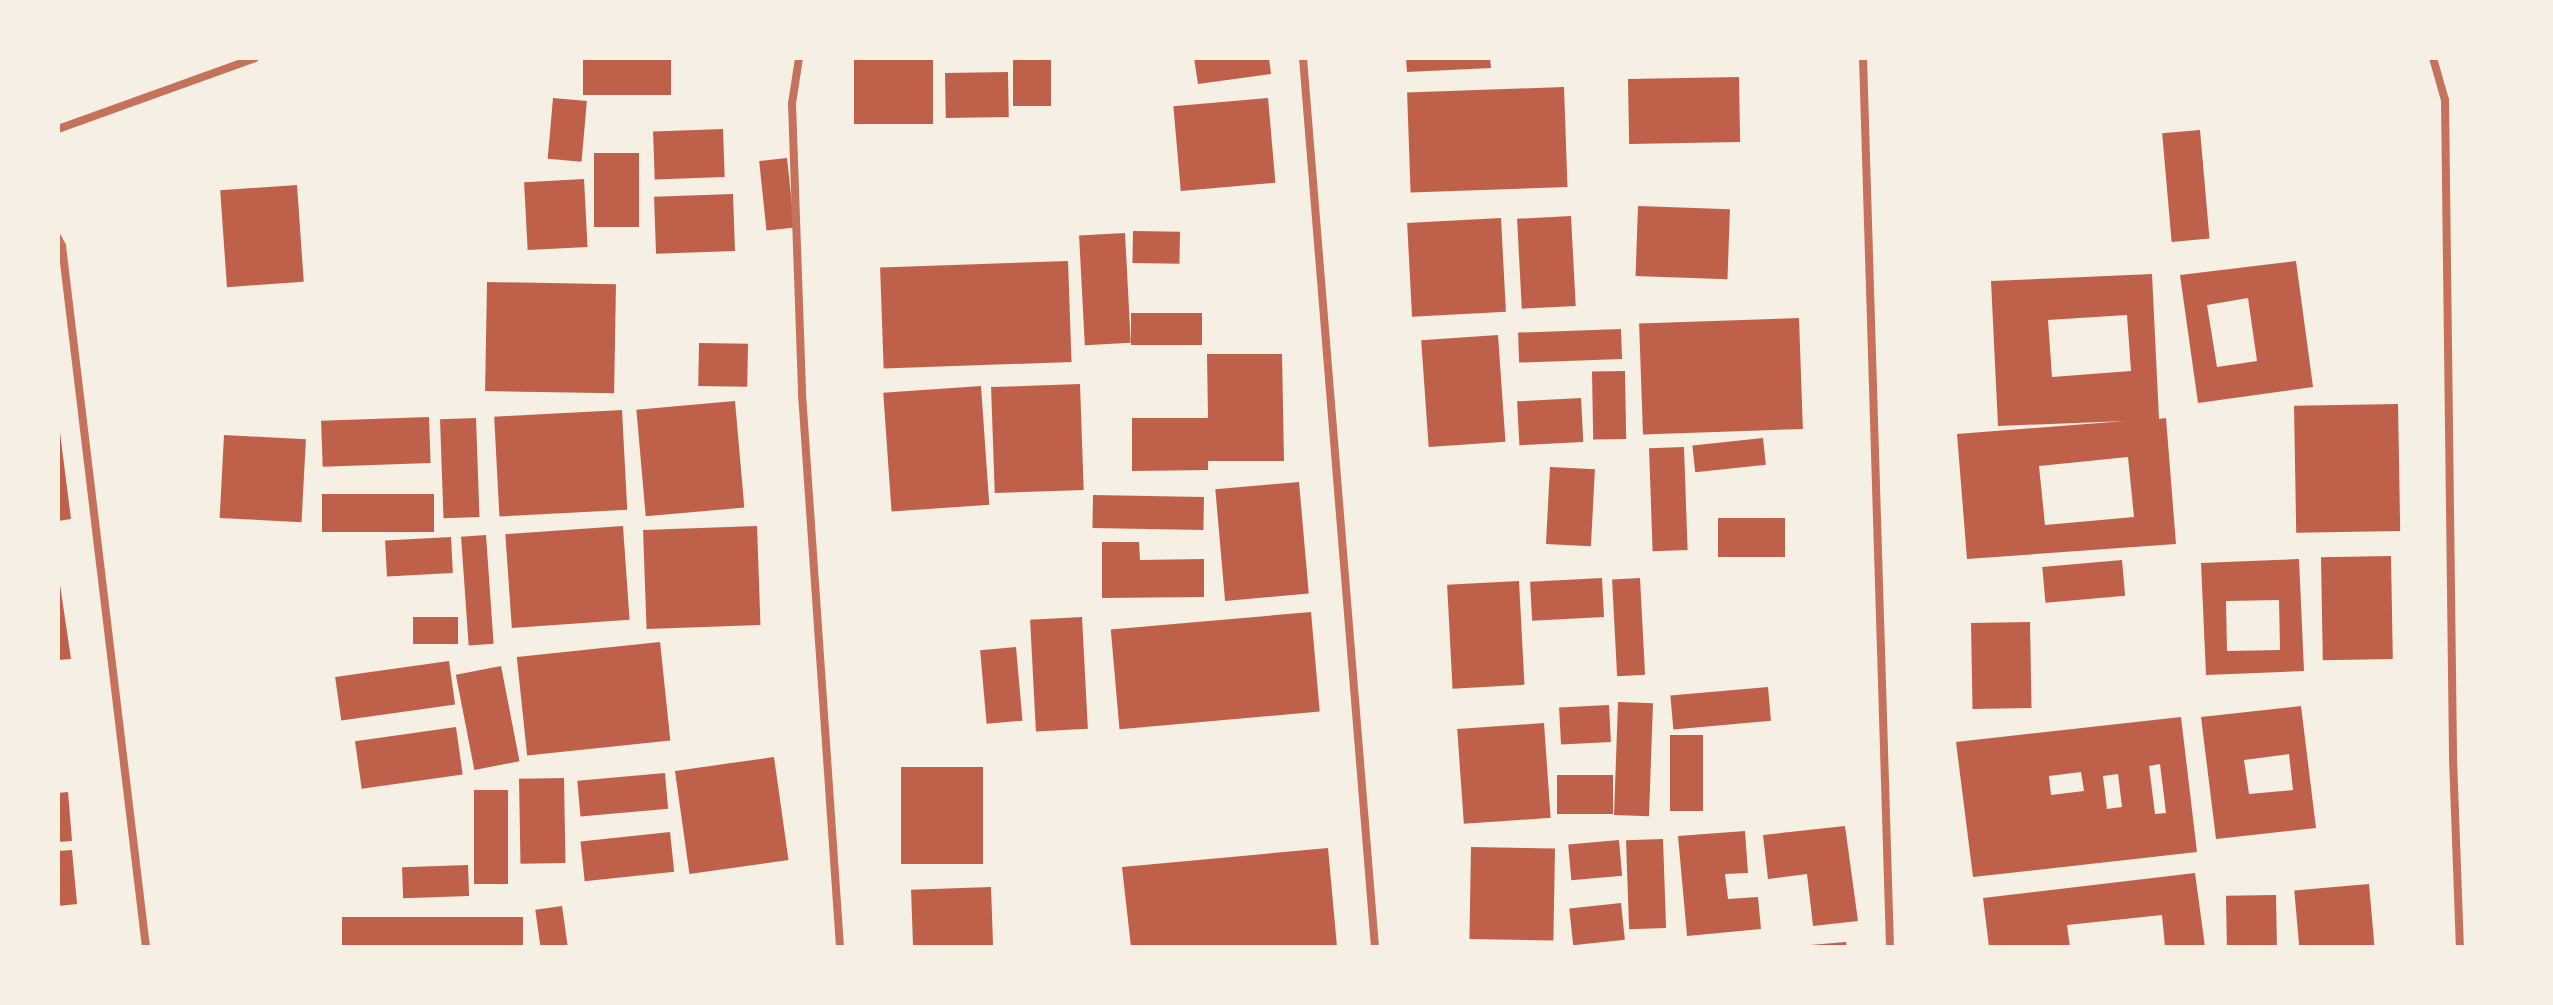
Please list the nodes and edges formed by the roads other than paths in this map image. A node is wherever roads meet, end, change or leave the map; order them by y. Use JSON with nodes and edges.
{"nodes":[{"id":1,"x":255,"y":58,"type":"edge"},
{"id":2,"x":799,"y":58,"type":"edge"},
{"id":3,"x":1303,"y":58,"type":"edge"},
{"id":4,"x":1863,"y":58,"type":"edge"},
{"id":5,"x":2433,"y":58,"type":"edge"},
{"id":6,"x":58,"y":129,"type":"edge"},
{"id":7,"x":58,"y":238,"type":"edge"},
{"id":8,"x":146,"y":947,"type":"edge"},
{"id":9,"x":840,"y":947,"type":"edge"},
{"id":10,"x":1375,"y":947,"type":"edge"},
{"id":11,"x":1890,"y":947,"type":"edge"},
{"id":12,"x":2460,"y":947,"type":"edge"}],
"edges":[{"from":1,"to":6,"type":"street"},
{"from":2,"to":9,"type":"street"},
{"from":3,"to":10,"type":"street"},
{"from":4,"to":11,"type":"street"},
{"from":5,"to":12,"type":"street"},
{"from":7,"to":8,"type":"street"}]}
